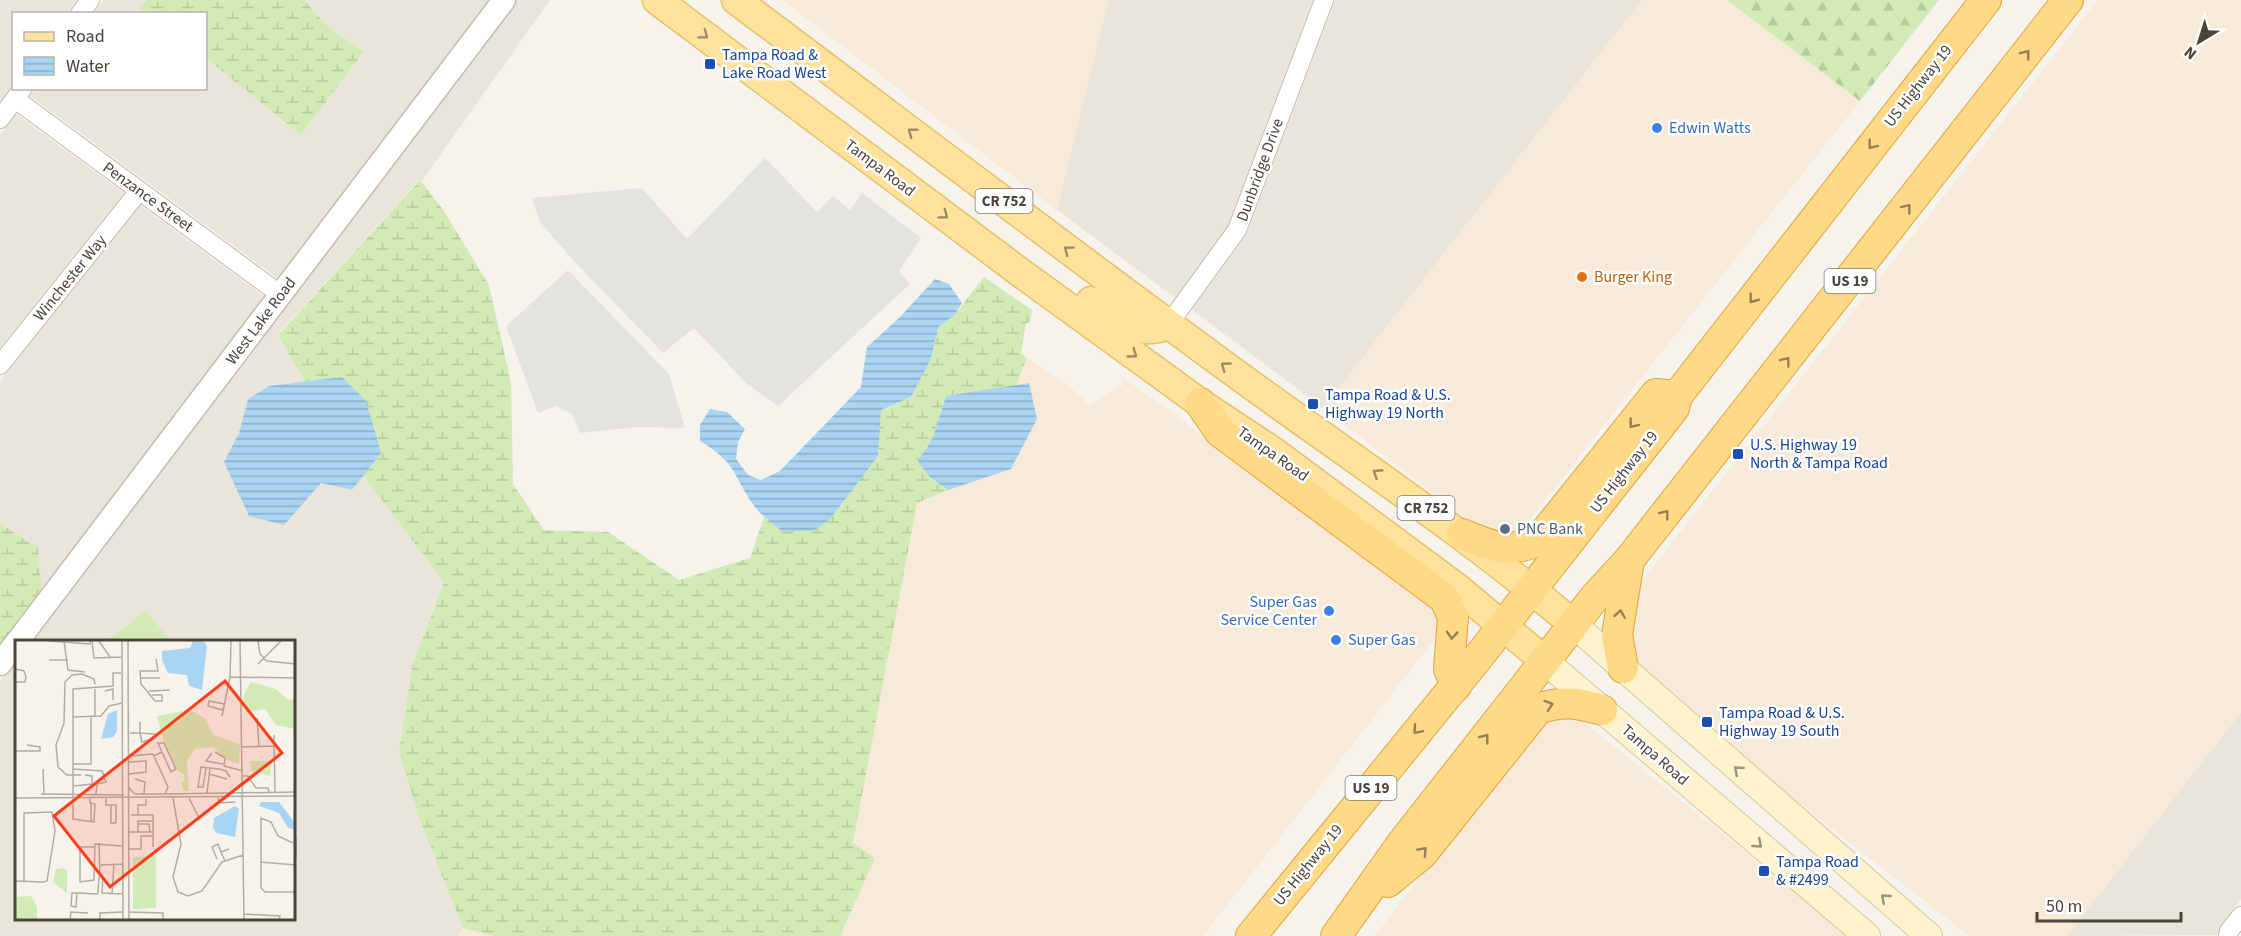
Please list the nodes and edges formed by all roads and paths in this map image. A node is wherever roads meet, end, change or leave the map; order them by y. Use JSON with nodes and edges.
{"nodes":[{"id":1,"x":504,"y":0,"type":"edge"},
{"id":2,"x":657,"y":0,"type":"edge"},
{"id":3,"x":736,"y":0,"type":"edge"},
{"id":4,"x":1324,"y":0,"type":"edge"},
{"id":5,"x":1986,"y":0,"type":"edge"},
{"id":6,"x":2067,"y":1,"type":"edge"},
{"id":7,"x":19,"y":94,"type":"edge"},
{"id":8,"x":0,"y":119,"type":"edge"},
{"id":9,"x":139,"y":190,"type":"junction"},
{"id":10,"x":979,"y":242,"type":"junction"},
{"id":11,"x":281,"y":295,"type":"junction"},
{"id":12,"x":1168,"y":325,"type":"junction"},
{"id":13,"x":0,"y":365,"type":"edge"},
{"id":14,"x":1677,"y":396,"type":"junction"},
{"id":15,"x":1200,"y":403,"type":"junction"},
{"id":16,"x":1462,"y":534,"type":"junction"},
{"id":17,"x":1629,"y":560,"type":"junction"},
{"id":18,"x":1532,"y":589,"type":"junction"},
{"id":19,"x":1573,"y":624,"type":"junction"},
{"id":20,"x":1504,"y":625,"type":"junction"},
{"id":21,"x":19,"y":640,"type":"edge"},
{"id":22,"x":15,"y":645,"type":"edge"},
{"id":23,"x":1545,"y":661,"type":"junction"},
{"id":24,"x":0,"y":664,"type":"edge"},
{"id":25,"x":1623,"y":668,"type":"junction"},
{"id":26,"x":1455,"y":686,"type":"junction"},
{"id":27,"x":1602,"y":710,"type":"junction"},
{"id":28,"x":1362,"y":903,"type":"junction"},
{"id":29,"x":2241,"y":916,"type":"edge"},
{"id":30,"x":1251,"y":936,"type":"edge"},
{"id":31,"x":1336,"y":936,"type":"edge"},
{"id":32,"x":1867,"y":936,"type":"edge"},
{"id":33,"x":1929,"y":936,"type":"edge"},
{"id":34,"x":2228,"y":936,"type":"edge"}],
"edges":[{"from":1,"to":11,"type":"street","name":"West Lake Road"},
{"from":2,"to":10,"type":"main road","name":"Tampa Road","number":"CR 752","one_way":true},
{"from":12,"to":3,"type":"main road","number":"CR 752","one_way":true},
{"from":4,"to":12,"type":"street","name":"Dunbridge Drive"},
{"from":5,"to":14,"type":"highway","name":"US Highway 19","number":"US 19","one_way":true},
{"from":17,"to":6,"type":"highway","number":"US 19","one_way":true},
{"from":7,"to":8,"type":"street"},
{"from":7,"to":9,"type":"street","name":"Penzance Street"},
{"from":9,"to":11,"type":"street","name":"Penzance Street"},
{"from":9,"to":13,"type":"street","name":"Winchester Way"},
{"from":10,"to":12,"type":"main road"},
{"from":10,"to":15,"type":"main road","name":"Tampa Road","number":"CR 752","one_way":true},
{"from":11,"to":21,"type":"street","name":"West Lake Road"},
{"from":16,"to":12,"type":"main road","number":"CR 752","one_way":true},
{"from":14,"to":16,"type":"highway","one_way":true},
{"from":14,"to":18,"type":"highway","name":"US Highway 19","number":"US 19"},
{"from":15,"to":20,"type":"main road","name":"Tampa Road","number":"CR 752"},
{"from":15,"to":26,"type":"highway","one_way":true},
{"from":16,"to":18,"type":"main road","number":"CR 752"},
{"from":17,"to":19,"type":"highway","number":"US 19"},
{"from":25,"to":17,"type":"highway","one_way":true},
{"from":18,"to":19,"type":"main road","number":"CR 752"},
{"from":18,"to":20,"type":"highway","name":"US Highway 19","number":"US 19"},
{"from":19,"to":23,"type":"highway","number":"US 19"},
{"from":19,"to":25,"type":"main road","number":"CR 752"},
{"from":20,"to":23,"type":"main road","name":"Tampa Road","number":"CR 752"},
{"from":20,"to":26,"type":"highway","name":"US Highway 19","number":"US 19"},
{"from":22,"to":24,"type":"street","name":"West Lake Road"},
{"from":23,"to":27,"type":"main road","name":"Tampa Road","number":"CR 752"},
{"from":28,"to":23,"type":"highway","number":"US 19","one_way":true},
{"from":33,"to":25,"type":"main road","number":"CR 752","one_way":true},
{"from":26,"to":30,"type":"highway","name":"US Highway 19","number":"US 19","one_way":true},
{"from":28,"to":27,"type":"highway","one_way":true},
{"from":27,"to":32,"type":"main road","name":"Tampa Road","number":"CR 752","one_way":true},
{"from":28,"to":31,"type":"highway","number":"US 19"},
{"from":29,"to":34,"type":"street"}]}
